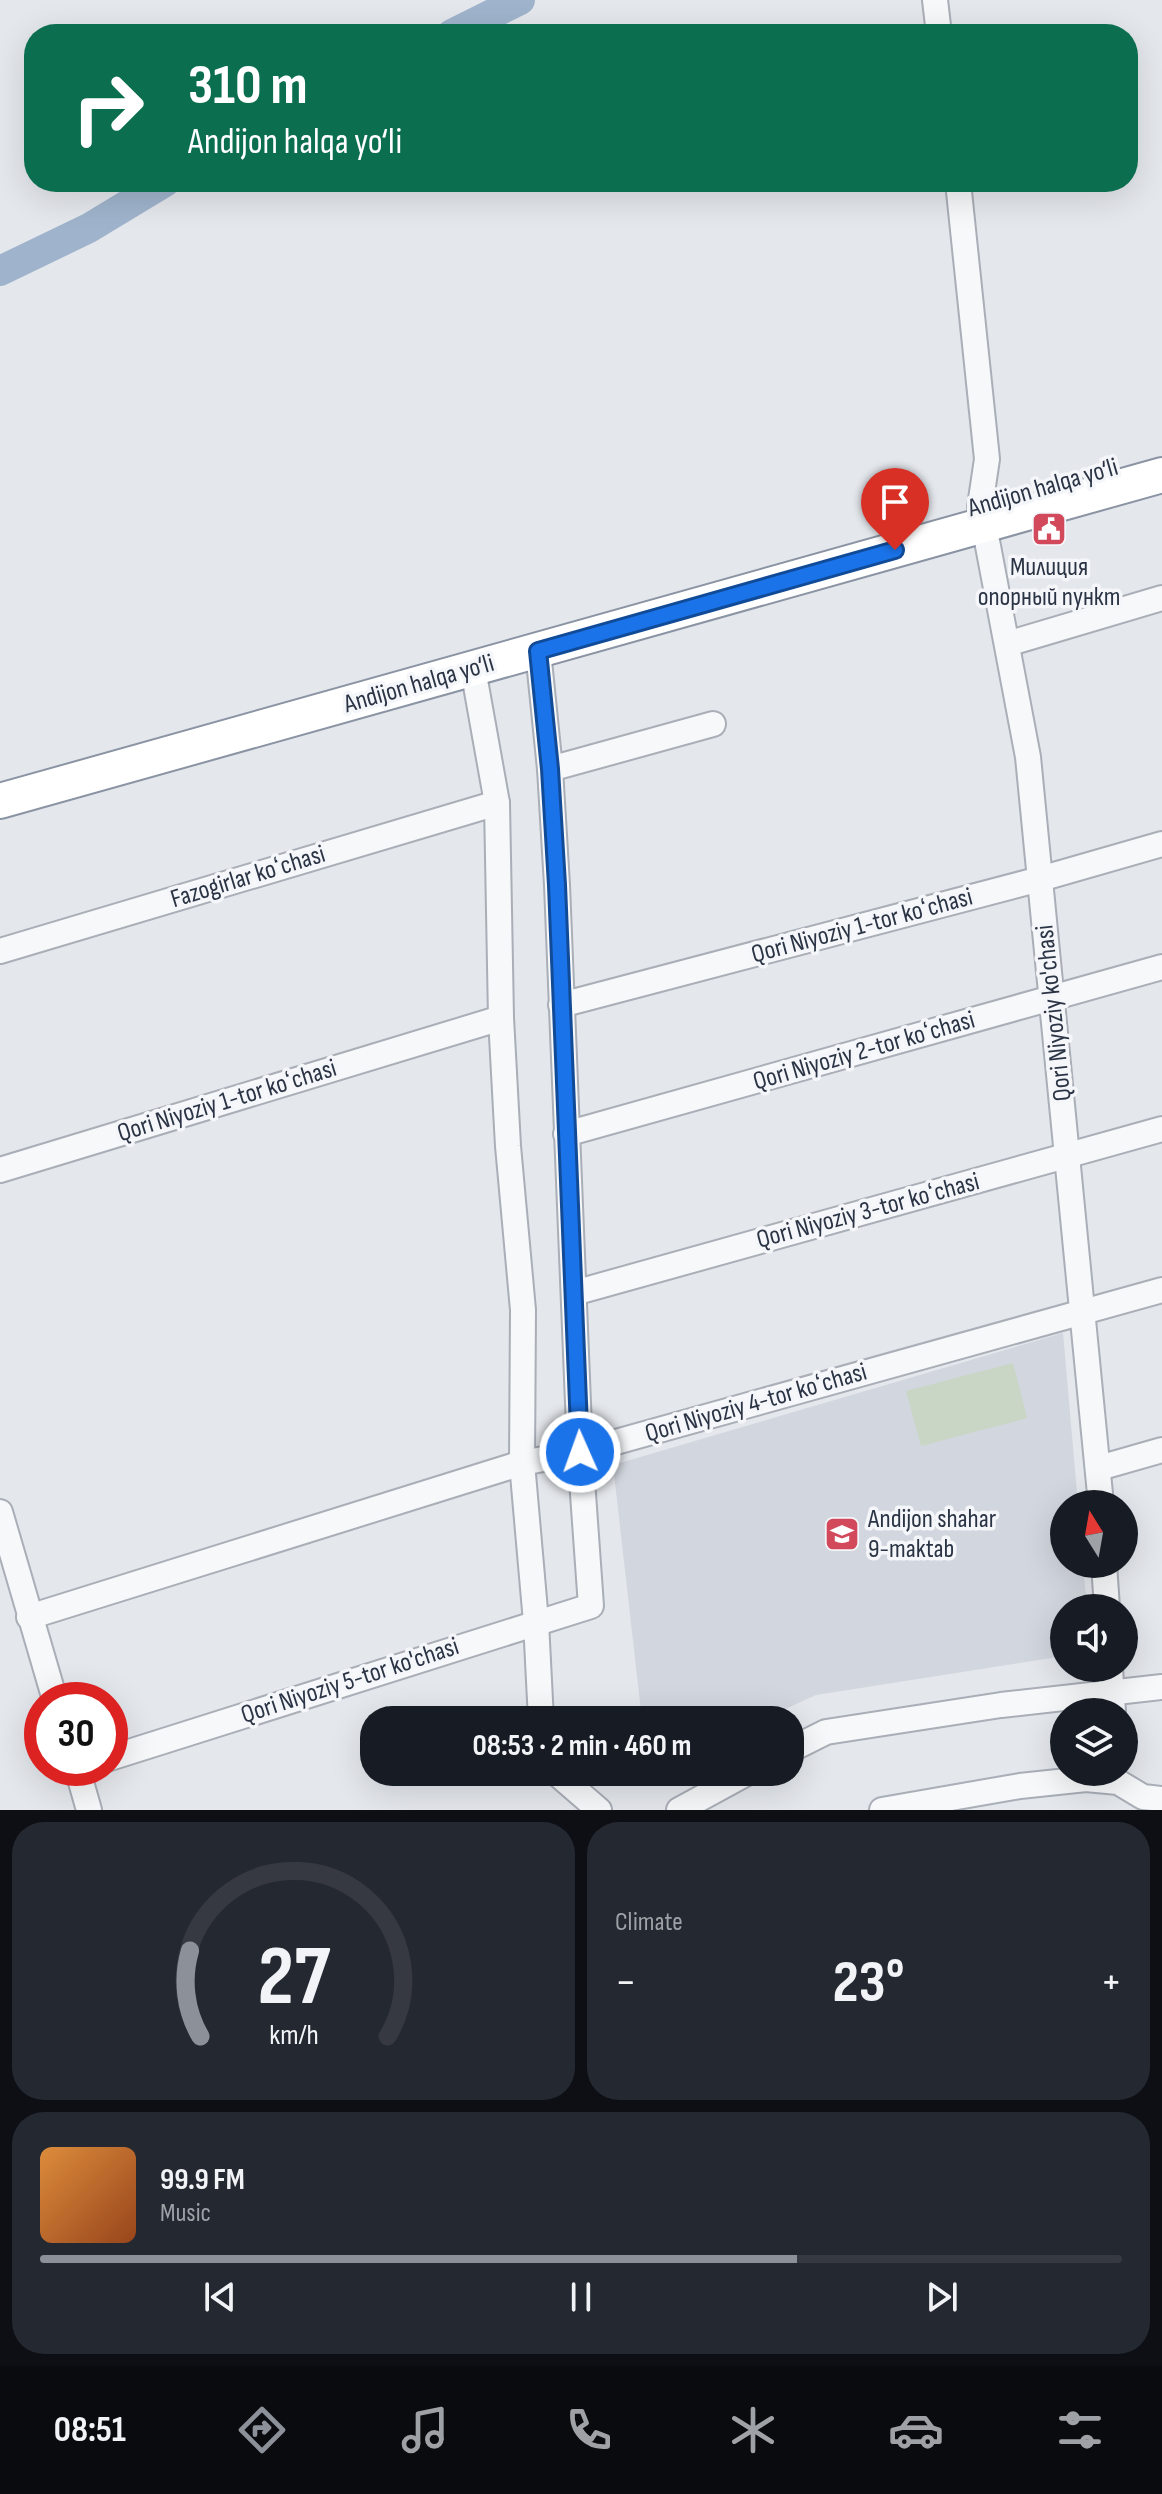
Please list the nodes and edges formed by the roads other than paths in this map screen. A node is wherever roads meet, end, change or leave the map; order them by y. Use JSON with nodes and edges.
{"nodes":[{"id":1,"x":935,"y":0,"type":"edge"},
{"id":2,"x":938,"y":24,"type":"edge"},
{"id":3,"x":959,"y":192,"type":"edge"},
{"id":4,"x":1162,"y":454,"type":"edge"},
{"id":5,"x":1162,"y":475,"type":"edge"},
{"id":6,"x":982,"y":516,"type":"junction"},
{"id":7,"x":1162,"y":598,"type":"edge"},
{"id":8,"x":1007,"y":644,"type":"junction"},
{"id":9,"x":538,"y":651,"type":"junction"},
{"id":10,"x":473,"y":669,"type":"junction"},
{"id":11,"x":713,"y":724,"type":"dead end"},
{"id":12,"x":550,"y":769,"type":"junction"},
{"id":13,"x":0,"y":780,"type":"edge"},
{"id":14,"x":0,"y":801,"type":"edge"},
{"id":15,"x":497,"y":803,"type":"junction"},
{"id":16,"x":1162,"y":844,"type":"edge"},
{"id":17,"x":1040,"y":879,"type":"junction"},
{"id":18,"x":0,"y":951,"type":"edge"},
{"id":19,"x":1162,"y":967,"type":"edge"},
{"id":20,"x":1052,"y":999,"type":"junction"},
{"id":21,"x":561,"y":1005,"type":"junction"},
{"id":22,"x":501,"y":1018,"type":"junction"},
{"id":23,"x":1162,"y":1129,"type":"edge"},
{"id":24,"x":566,"y":1134,"type":"junction"},
{"id":25,"x":1068,"y":1156,"type":"junction"},
{"id":26,"x":0,"y":1170,"type":"edge"},
{"id":27,"x":1162,"y":1290,"type":"edge"},
{"id":28,"x":574,"y":1293,"type":"junction"},
{"id":29,"x":1083,"y":1312,"type":"junction"},
{"id":30,"x":1162,"y":1450,"type":"edge"},
{"id":31,"x":580,"y":1452,"type":"junction"},
{"id":32,"x":522,"y":1463,"type":"junction"},
{"id":33,"x":1099,"y":1468,"type":"junction"},
{"id":34,"x":1100,"y":1490,"type":"edge"},
{"id":35,"x":0,"y":1512,"type":"edge"},
{"id":36,"x":29,"y":1617,"type":"junction"},
{"id":37,"x":536,"y":1622,"type":"junction"},
{"id":38,"x":49,"y":1682,"type":"edge"},
{"id":39,"x":1162,"y":1687,"type":"edge"},
{"id":40,"x":1112,"y":1693,"type":"edge"},
{"id":41,"x":540,"y":1706,"type":"edge"},
{"id":42,"x":804,"y":1743,"type":"edge"},
{"id":43,"x":128,"y":1752,"type":"edge"},
{"id":44,"x":1050,"y":1783,"type":"edge"},
{"id":45,"x":82,"y":1786,"type":"edge"},
{"id":46,"x":571,"y":1786,"type":"edge"},
{"id":47,"x":723,"y":1786,"type":"edge"},
{"id":48,"x":1130,"y":1786,"type":"edge"},
{"id":49,"x":1151,"y":1802,"type":"edge"},
{"id":50,"x":89,"y":1810,"type":"edge"},
{"id":51,"x":599,"y":1810,"type":"edge"},
{"id":52,"x":679,"y":1810,"type":"edge"},
{"id":53,"x":882,"y":1810,"type":"edge"}],
"edges":[{"from":1,"to":2,"type":"street"},
{"from":3,"to":6,"type":"street","name":"Qori Niyoziy ko'chasi"},
{"from":4,"to":6,"type":"highway","name":"Andijon halqa yo‘li"},
{"from":5,"to":6,"type":"highway","name":"Andijon halqa yo‘li"},
{"from":6,"to":8,"type":"street","name":"Qori Niyoziy ko'chasi"},
{"from":6,"to":9,"type":"highway","name":"Andijon halqa yo‘li"},
{"from":6,"to":13,"type":"highway","name":"Andijon halqa yo‘li"},
{"from":7,"to":8,"type":"street"},
{"from":8,"to":17,"type":"street","name":"Qori Niyoziy ko'chasi"},
{"from":9,"to":10,"type":"highway","name":"Andijon halqa yo‘li"},
{"from":9,"to":12,"type":"street"},
{"from":10,"to":14,"type":"highway","name":"Andijon halqa yo‘li"},
{"from":10,"to":15,"type":"street"},
{"from":11,"to":12,"type":"street"},
{"from":12,"to":21,"type":"street"},
{"from":15,"to":18,"type":"street","name":"Fazogirlar koʻchasi"},
{"from":15,"to":22,"type":"street"},
{"from":16,"to":17,"type":"street","name":"Qori Niyoziy 1-tor koʻchasi"},
{"from":17,"to":20,"type":"street","name":"Qori Niyoziy ko'chasi"},
{"from":17,"to":21,"type":"street","name":"Qori Niyoziy 1-tor koʻchasi"},
{"from":19,"to":20,"type":"street","name":"Qori Niyoziy 2-tor koʻchasi"},
{"from":20,"to":24,"type":"street","name":"Qori Niyoziy 2-tor koʻchasi"},
{"from":20,"to":25,"type":"street","name":"Qori Niyoziy ko'chasi"},
{"from":21,"to":24,"type":"street"},
{"from":22,"to":26,"type":"street","name":"Qori Niyoziy 1-tor koʻchasi"},
{"from":22,"to":32,"type":"street"},
{"from":23,"to":25,"type":"street","name":"Qori Niyoziy 3-tor koʻchasi"},
{"from":24,"to":28,"type":"street"},
{"from":25,"to":28,"type":"street","name":"Qori Niyoziy 3-tor koʻchasi"},
{"from":25,"to":29,"type":"street","name":"Qori Niyoziy ko'chasi"},
{"from":27,"to":29,"type":"street","name":"Qori Niyoziy 4-tor koʻchasi"},
{"from":28,"to":31,"type":"street"},
{"from":29,"to":31,"type":"street","name":"Qori Niyoziy 4-tor koʻchasi"},
{"from":29,"to":33,"type":"street","name":"Qori Niyoziy ko'chasi"},
{"from":30,"to":33,"type":"street"},
{"from":31,"to":32,"type":"street","name":"Qori Niyoziy 4-tor koʻchasi"},
{"from":31,"to":37,"type":"street","name":"Qori Niyoziy 5-tor ko'chasi"},
{"from":32,"to":36,"type":"street","name":"Qori Niyoziy 4-tor koʻchasi"},
{"from":32,"to":37,"type":"street"},
{"from":33,"to":34,"type":"street","name":"Qori Niyoziy ko'chasi"},
{"from":35,"to":36,"type":"street"},
{"from":36,"to":38,"type":"street"},
{"from":37,"to":41,"type":"street"},
{"from":37,"to":43,"type":"street","name":"Qori Niyoziy 5-tor ko'chasi"},
{"from":39,"to":40,"type":"street"},
{"from":40,"to":42,"type":"street"},
{"from":44,"to":53,"type":"street"},
{"from":45,"to":50,"type":"street"},
{"from":46,"to":51,"type":"street"},
{"from":47,"to":52,"type":"street"},
{"from":48,"to":49,"type":"street"}]}
